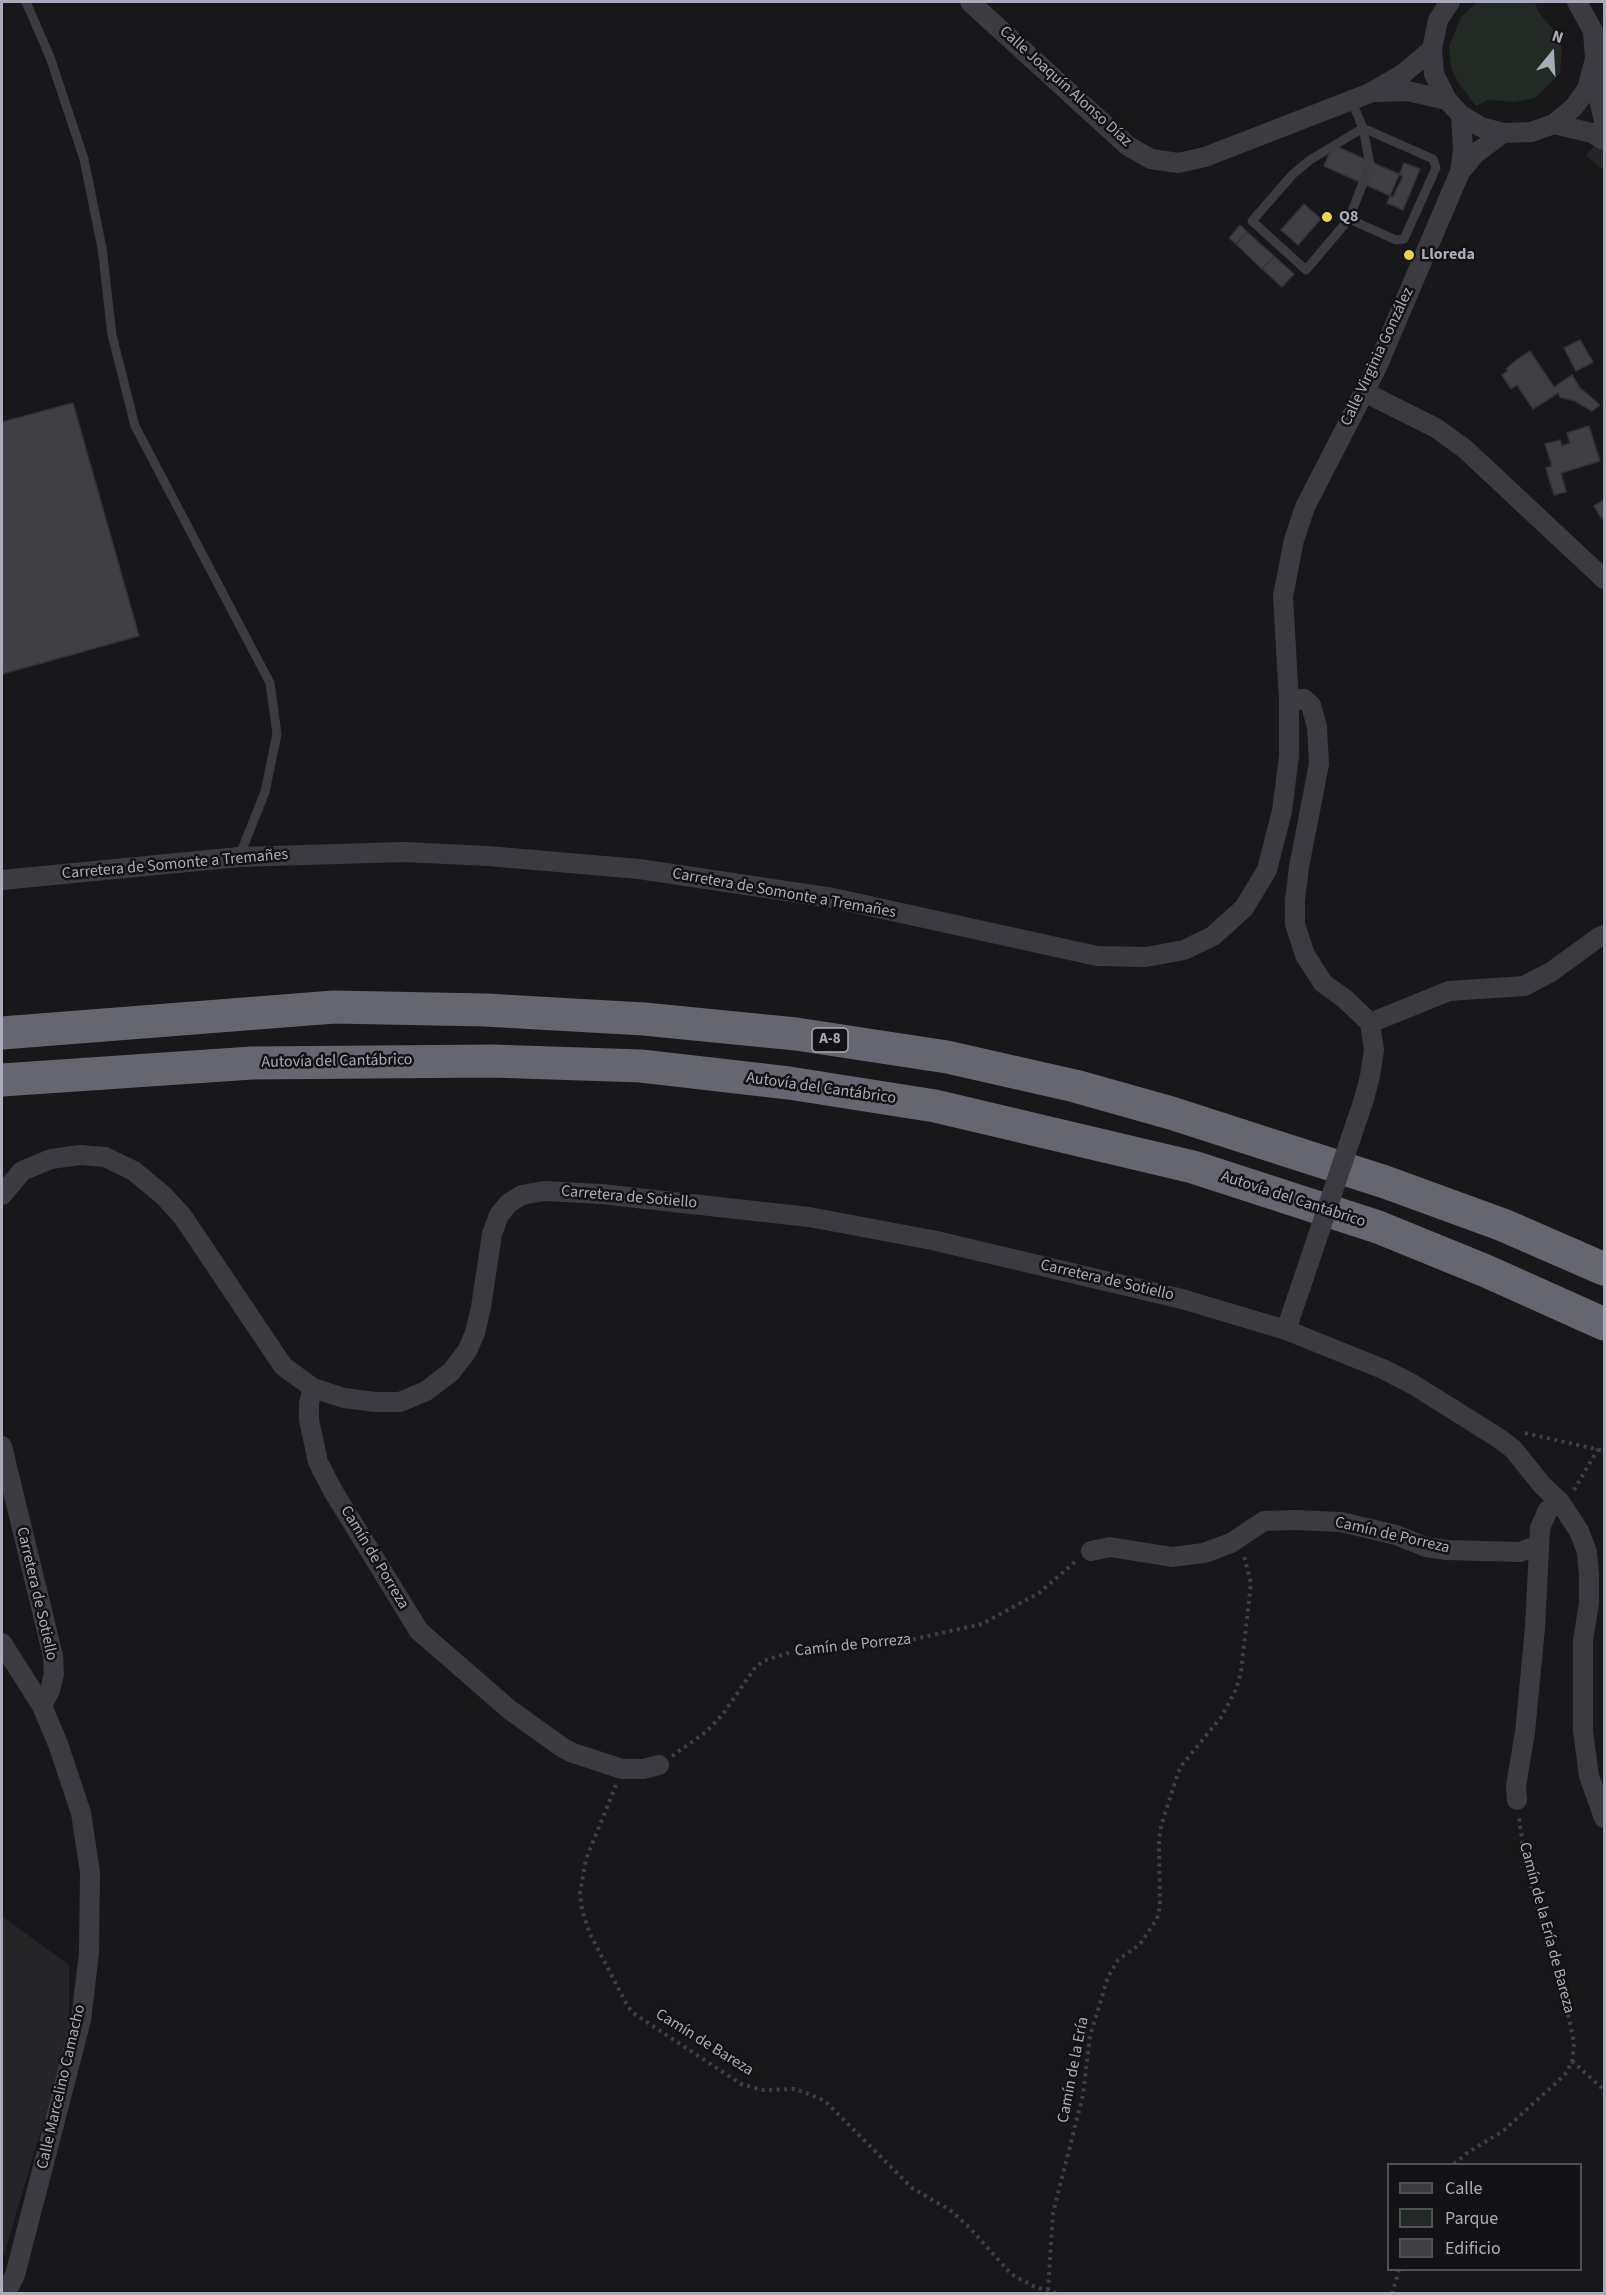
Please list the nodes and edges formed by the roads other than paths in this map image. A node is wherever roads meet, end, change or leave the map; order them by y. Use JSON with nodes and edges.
{"nodes":[{"id":1,"x":26,"y":2,"type":"edge"},
{"id":2,"x":970,"y":2,"type":"edge"},
{"id":3,"x":1428,"y":2,"type":"edge"},
{"id":4,"x":1450,"y":2,"type":"edge"},
{"id":5,"x":1579,"y":3,"type":"edge"},
{"id":6,"x":1434,"y":39,"type":"junction"},
{"id":7,"x":1595,"y":59,"type":"junction"},
{"id":8,"x":1370,"y":93,"type":"junction"},
{"id":9,"x":1351,"y":100,"type":"junction"},
{"id":10,"x":1447,"y":100,"type":"junction"},
{"id":11,"x":1461,"y":115,"type":"junction"},
{"id":12,"x":1605,"y":122,"type":"edge"},
{"id":13,"x":1554,"y":123,"type":"junction"},
{"id":14,"x":1363,"y":128,"type":"junction"},
{"id":15,"x":1503,"y":133,"type":"junction"},
{"id":16,"x":1605,"y":140,"type":"edge"},
{"id":17,"x":1460,"y":172,"type":"junction"},
{"id":18,"x":1349,"y":219,"type":"junction"},
{"id":19,"x":1364,"y":392,"type":"junction"},
{"id":20,"x":1294,"y":540,"type":"joint"},
{"id":21,"x":1605,"y":579,"type":"edge"},
{"id":22,"x":1289,"y":701,"type":"junction"},
{"id":23,"x":239,"y":857,"type":"junction"},
{"id":24,"x":2,"y":880,"type":"edge"},
{"id":25,"x":1605,"y":935,"type":"edge"},
{"id":26,"x":1370,"y":1023,"type":"junction"},
{"id":27,"x":12,"y":1032,"type":"edge"},
{"id":28,"x":16,"y":1079,"type":"edge"},
{"id":29,"x":2,"y":1195,"type":"edge"},
{"id":30,"x":1605,"y":1269,"type":"edge"},
{"id":31,"x":1605,"y":1324,"type":"edge"},
{"id":32,"x":1286,"y":1330,"type":"junction"},
{"id":33,"x":313,"y":1388,"type":"junction"},
{"id":34,"x":2,"y":1446,"type":"edge"},
{"id":35,"x":1560,"y":1502,"type":"junction"},
{"id":36,"x":1539,"y":1545,"type":"junction"},
{"id":37,"x":1091,"y":1551,"type":"road end"},
{"id":38,"x":2,"y":1642,"type":"edge"},
{"id":39,"x":42,"y":1706,"type":"junction"},
{"id":40,"x":660,"y":1765,"type":"road end"},
{"id":41,"x":1517,"y":1800,"type":"road end"},
{"id":42,"x":1605,"y":1818,"type":"edge"},
{"id":43,"x":5,"y":2294,"type":"edge"}],
"edges":[{"from":1,"to":23,"type":"lane"},
{"from":2,"to":9,"type":"street","name":"Calle Joaquín Alonso Díaz"},
{"from":3,"to":6,"type":"street"},
{"from":4,"to":6,"type":"street"},
{"from":5,"to":7,"type":"street"},
{"from":6,"to":8,"type":"street","name":"Calle Joaquín Alonso Díaz"},
{"from":6,"to":10,"type":"street"},
{"from":7,"to":12,"type":"street"},
{"from":7,"to":13,"type":"street"},
{"from":8,"to":9,"type":"street","name":"Calle Joaquín Alonso Díaz"},
{"from":8,"to":10,"type":"street","name":"Calle Joaquín Alonso Díaz"},
{"from":9,"to":14,"type":"lane"},
{"from":10,"to":11,"type":"street"},
{"from":11,"to":15,"type":"street"},
{"from":11,"to":17,"type":"street","name":"Calle Virginia González"},
{"from":13,"to":15,"type":"street"},
{"from":13,"to":16,"type":"street"},
{"from":14,"to":18,"type":"lane"},
{"from":14,"to":18,"type":"lane"},
{"from":14,"to":18,"type":"lane"},
{"from":15,"to":17,"type":"street","name":"Calle Virginia González"},
{"from":17,"to":19,"type":"street","name":"Calle Virginia González"},
{"from":19,"to":20,"type":"street","name":"Calle Virginia González"},
{"from":19,"to":21,"type":"street"},
{"from":20,"to":22,"type":"street","name":"Carretera de Somonte a Tremañes"},
{"from":22,"to":23,"type":"street","name":"Carretera de Somonte a Tremañes"},
{"from":22,"to":26,"type":"street"},
{"from":23,"to":24,"type":"street","name":"Carretera de Somonte a Tremañes"},
{"from":25,"to":26,"type":"street"},
{"from":26,"to":32,"type":"street","bridge":true},
{"from":27,"to":30,"type":"highway","number":"A-8"},
{"from":28,"to":31,"type":"highway","name":"Autovía del Cantábrico"},
{"from":29,"to":33,"type":"street","name":"Carretera de Sotiello"},
{"from":32,"to":33,"type":"street","name":"Carretera de Sotiello"},
{"from":32,"to":35,"type":"street","name":"Carretera de Sotiello"},
{"from":33,"to":40,"type":"street","name":"Camín de Porreza"},
{"from":34,"to":39,"type":"street","name":"Carretera de Sotiello"},
{"from":35,"to":36,"type":"street"},
{"from":35,"to":42,"type":"street","name":"Carretera de Sotiello"},
{"from":36,"to":37,"type":"street","name":"Camín de Porreza"},
{"from":36,"to":41,"type":"street"},
{"from":38,"to":39,"type":"street","name":"Calle Marcelino Camacho"},
{"from":39,"to":43,"type":"street","name":"Calle Marcelino Camacho"}]}
